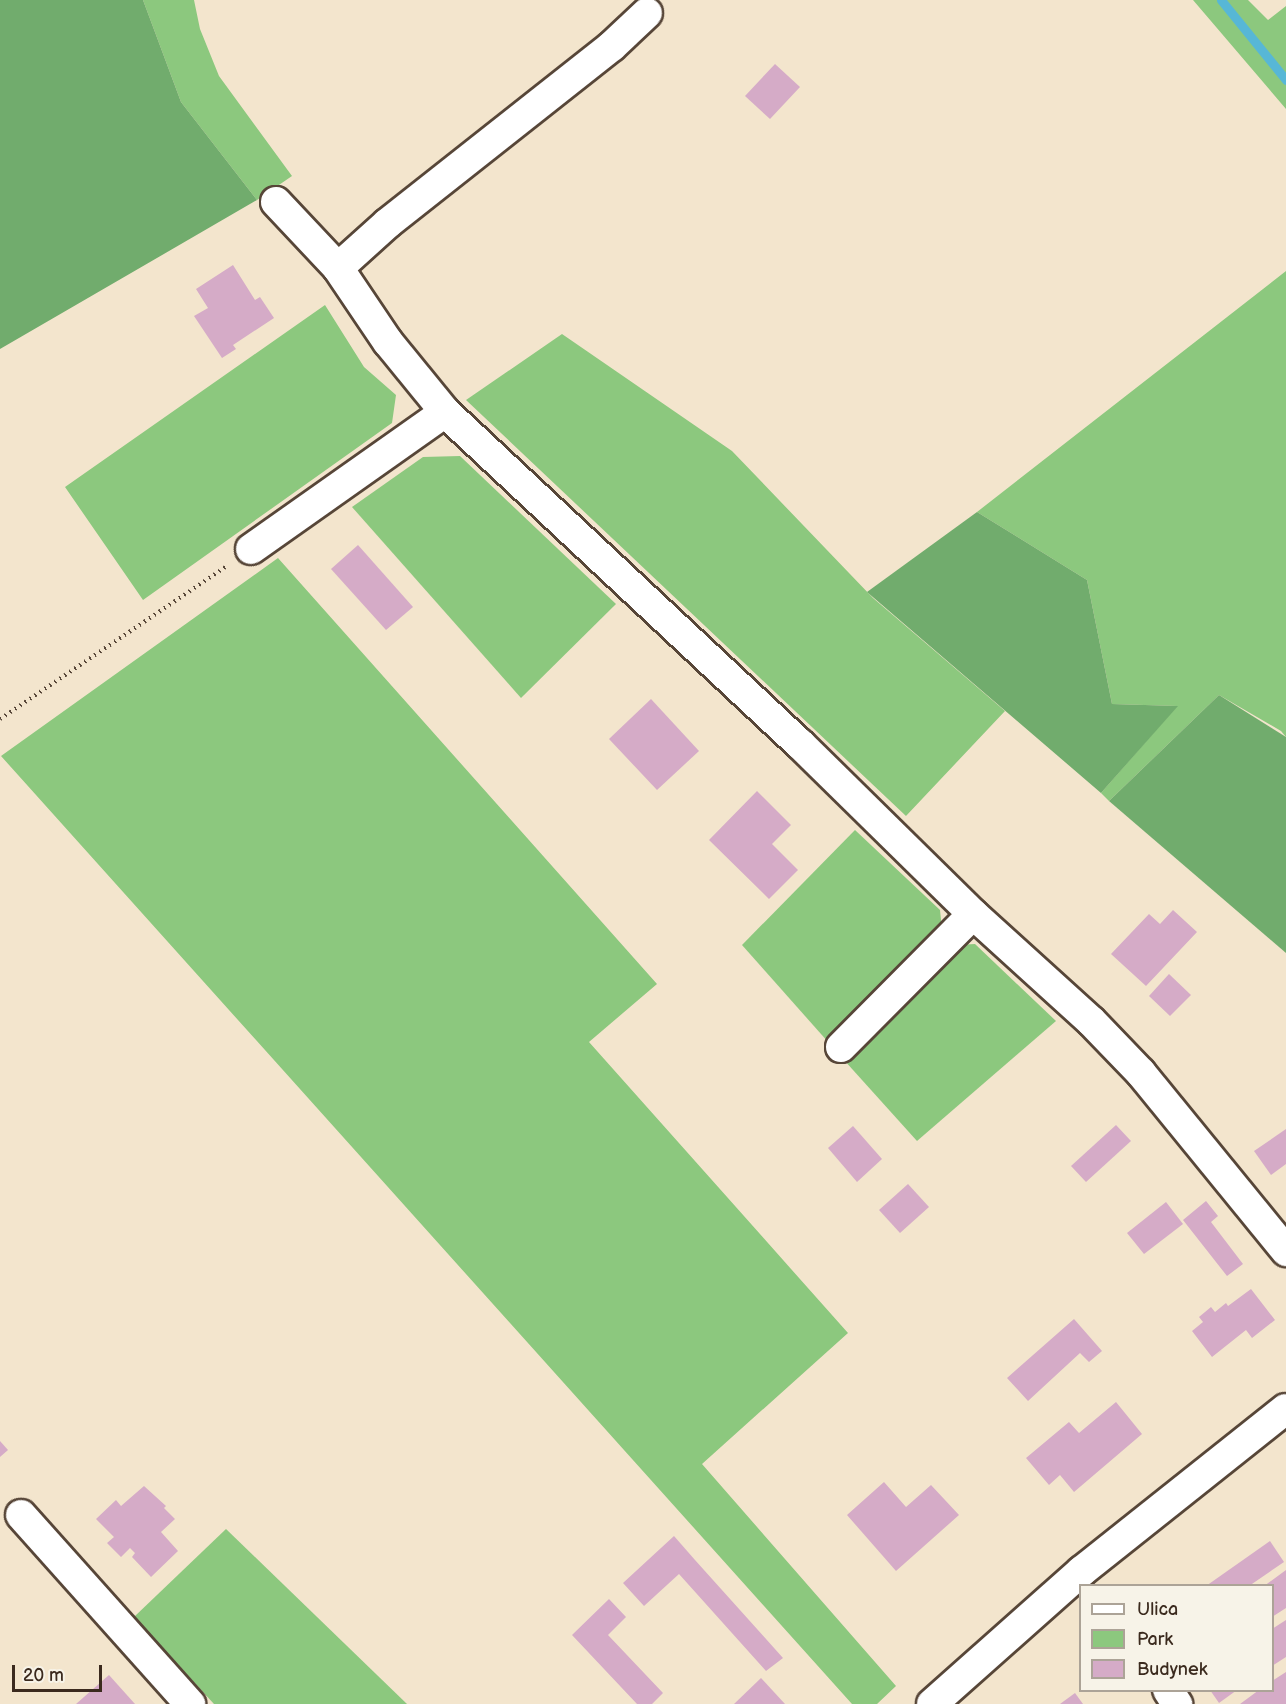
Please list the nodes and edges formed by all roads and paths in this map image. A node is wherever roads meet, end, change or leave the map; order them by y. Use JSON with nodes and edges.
{"nodes":[{"id":1,"x":647,"y":13,"type":"dead end"},
{"id":2,"x":276,"y":202,"type":"dead end"},
{"id":3,"x":338,"y":268,"type":"junction"},
{"id":4,"x":445,"y":412,"type":"junction"},
{"id":5,"x":251,"y":549,"type":"joint"},
{"id":6,"x":0,"y":719,"type":"edge"},
{"id":7,"x":973,"y":915,"type":"junction"},
{"id":8,"x":841,"y":1047,"type":"dead end"},
{"id":9,"x":1286,"y":1251,"type":"edge"},
{"id":10,"x":1286,"y":1409,"type":"edge"},
{"id":11,"x":21,"y":1515,"type":"dead end"},
{"id":12,"x":1088,"y":1578,"type":"edge"},
{"id":13,"x":1079,"y":1585,"type":"edge"},
{"id":14,"x":190,"y":1704,"type":"edge"},
{"id":15,"x":932,"y":1704,"type":"edge"}],
"edges":[{"from":1,"to":3,"type":"street"},
{"from":2,"to":3,"type":"street"},
{"from":3,"to":4,"type":"street"},
{"from":4,"to":5,"type":"street"},
{"from":4,"to":7,"type":"street"},
{"from":5,"to":6,"type":"path"},
{"from":7,"to":8,"type":"street"},
{"from":7,"to":9,"type":"street"},
{"from":10,"to":12,"type":"street"},
{"from":11,"to":14,"type":"street"},
{"from":13,"to":15,"type":"street"}]}
